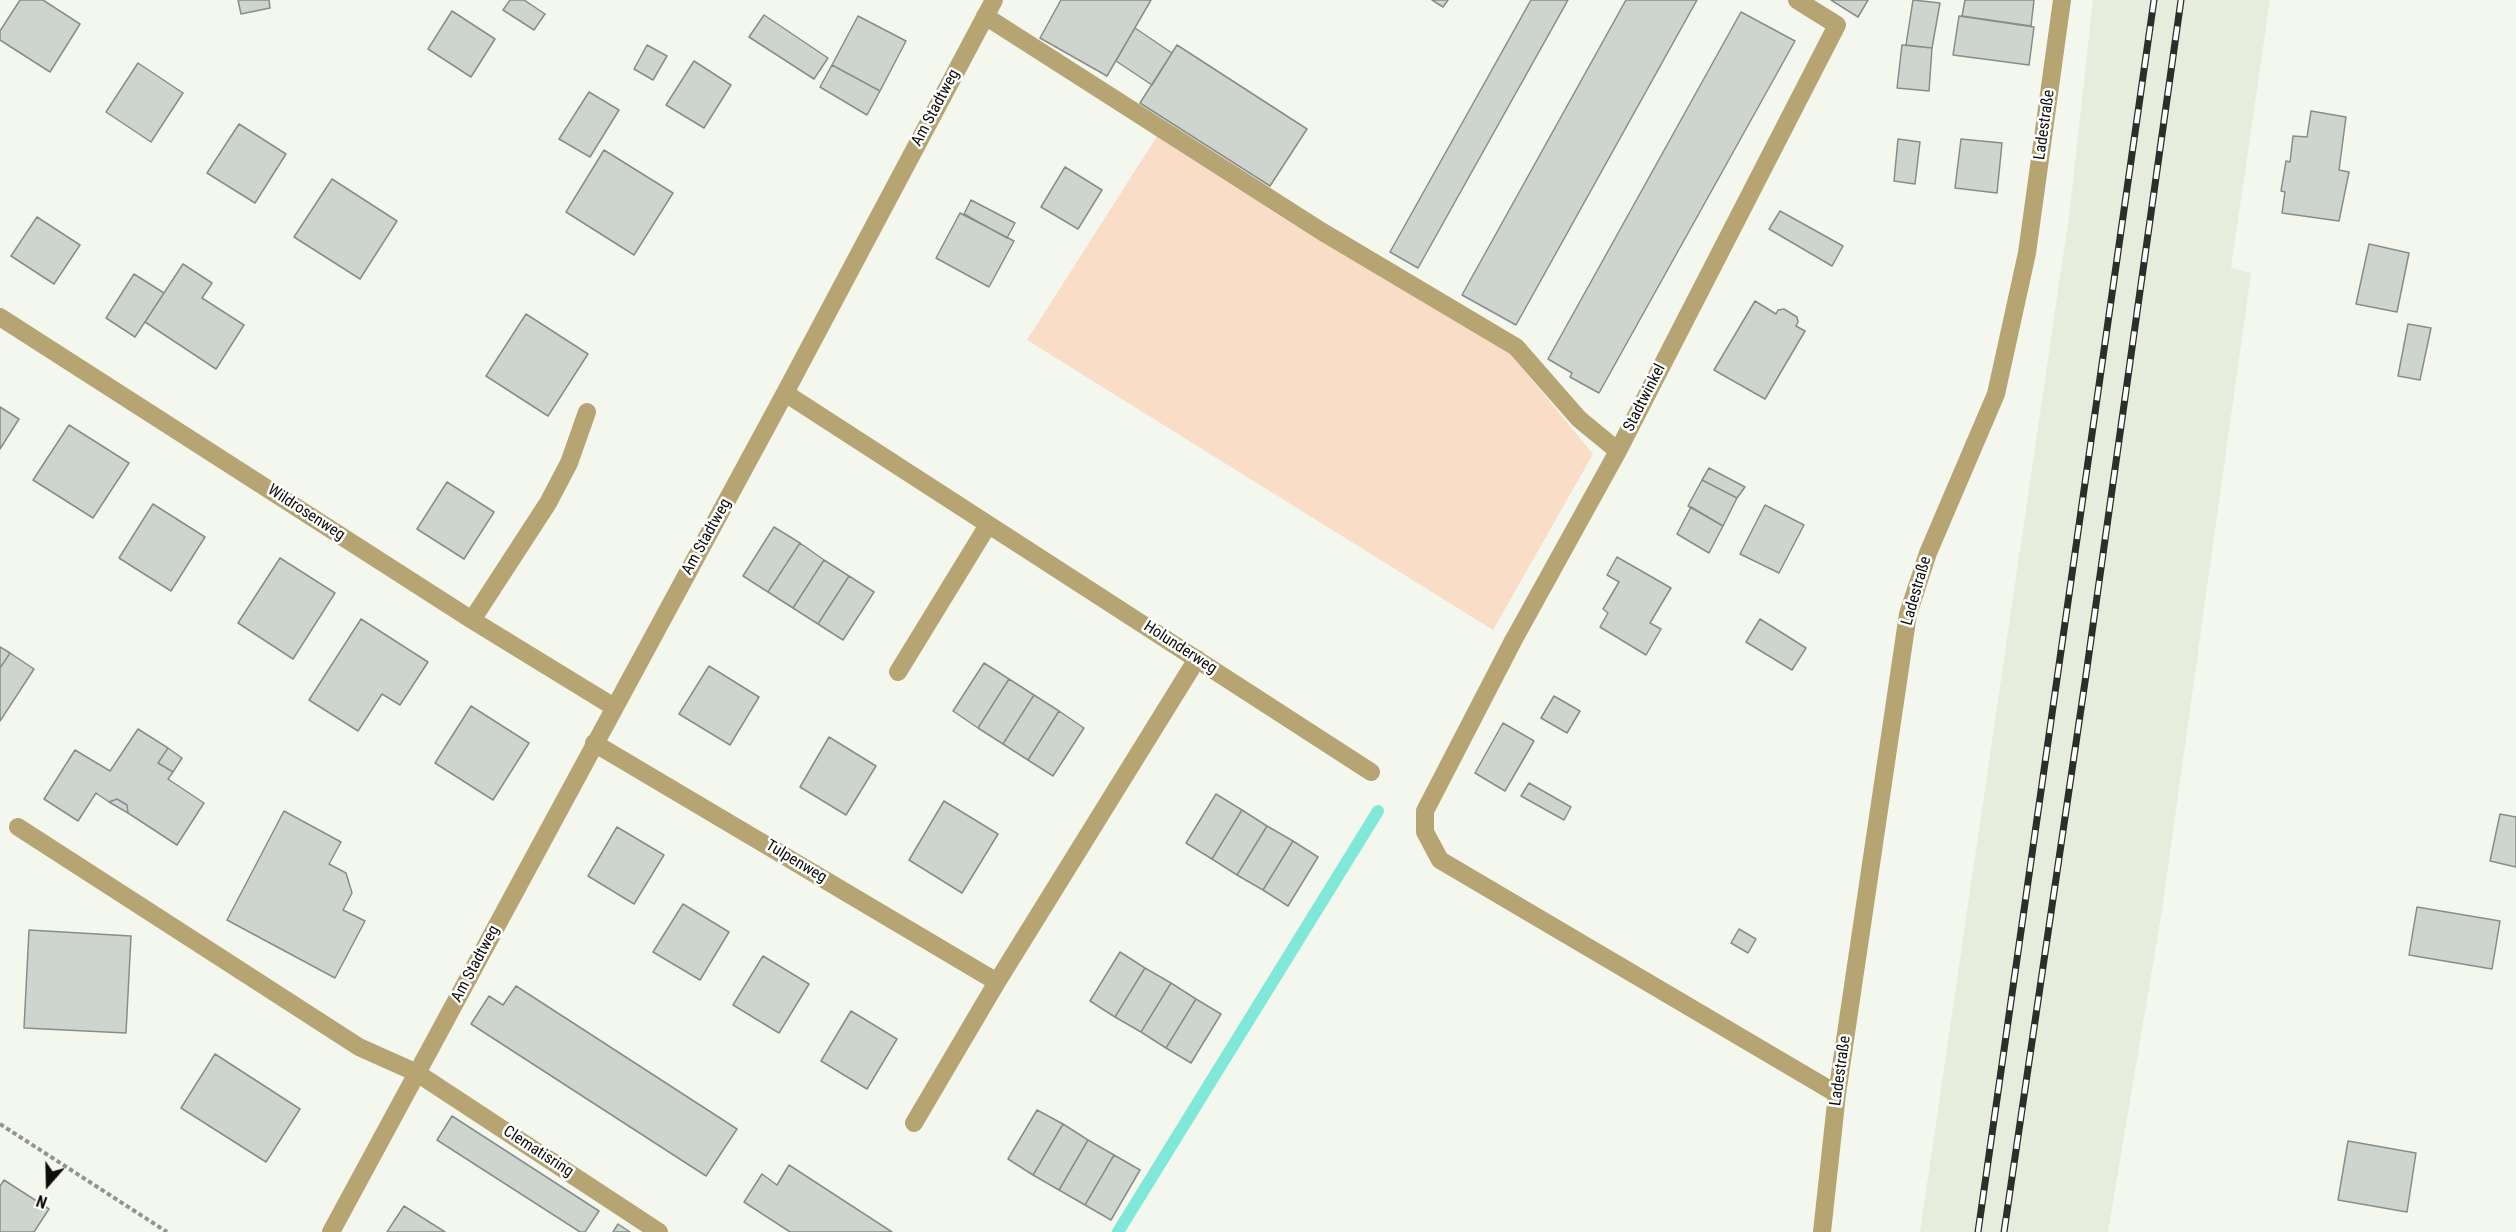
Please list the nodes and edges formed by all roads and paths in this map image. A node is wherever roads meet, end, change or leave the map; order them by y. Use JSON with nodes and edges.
{"nodes":[{"id":1,"x":1797,"y":0,"type":"edge"},
{"id":2,"x":2062,"y":0,"type":"edge"},
{"id":3,"x":989,"y":8,"type":"edge"},
{"id":4,"x":0,"y":317,"type":"edge"},
{"id":5,"x":785,"y":393,"type":"junction"},
{"id":6,"x":587,"y":411,"type":"dead end"},
{"id":7,"x":1618,"y":450,"type":"junction"},
{"id":8,"x":988,"y":525,"type":"junction"},
{"id":9,"x":472,"y":621,"type":"junction"},
{"id":10,"x":1197,"y":659,"type":"junction"},
{"id":11,"x":898,"y":672,"type":"dead end"},
{"id":12,"x":614,"y":707,"type":"junction"},
{"id":13,"x":594,"y":743,"type":"junction"},
{"id":14,"x":1371,"y":772,"type":"dead end"},
{"id":15,"x":18,"y":827,"type":"dead end"},
{"id":16,"x":997,"y":982,"type":"junction"},
{"id":17,"x":417,"y":1072,"type":"junction"},
{"id":18,"x":1837,"y":1094,"type":"junction"},
{"id":19,"x":914,"y":1123,"type":"dead end"},
{"id":20,"x":0,"y":1124,"type":"edge"},
{"id":21,"x":167,"y":1232,"type":"edge"},
{"id":22,"x":332,"y":1232,"type":"edge"},
{"id":23,"x":659,"y":1232,"type":"edge"},
{"id":24,"x":1822,"y":1232,"type":"edge"}],
"edges":[{"from":1,"to":7,"type":"street","name":"Stadtwinkel"},
{"from":2,"to":18,"type":"street","name":"Ladestraße"},
{"from":3,"to":5,"type":"street","name":"Am Stadtweg"},
{"from":3,"to":7,"type":"street"},
{"from":4,"to":9,"type":"street","name":"Wildrosenweg"},
{"from":5,"to":8,"type":"street","name":"Holunderweg"},
{"from":5,"to":12,"type":"street","name":"Am Stadtweg"},
{"from":6,"to":9,"type":"street"},
{"from":7,"to":18,"type":"street","name":"Stadtwinkel"},
{"from":8,"to":10,"type":"street","name":"Holunderweg"},
{"from":8,"to":11,"type":"street"},
{"from":9,"to":12,"type":"street","name":"Wildrosenweg"},
{"from":10,"to":14,"type":"street","name":"Holunderweg"},
{"from":10,"to":16,"type":"street"},
{"from":12,"to":13,"type":"street","name":"Am Stadtweg"},
{"from":13,"to":16,"type":"street","name":"Tulpenweg"},
{"from":13,"to":17,"type":"street","name":"Am Stadtweg"},
{"from":15,"to":17,"type":"street"},
{"from":16,"to":19,"type":"street"},
{"from":17,"to":22,"type":"street","name":"Am Stadtweg"},
{"from":17,"to":23,"type":"street","name":"Clematisring"},
{"from":18,"to":24,"type":"street","name":"Ladestraße"},
{"from":20,"to":21,"type":"path"}]}
